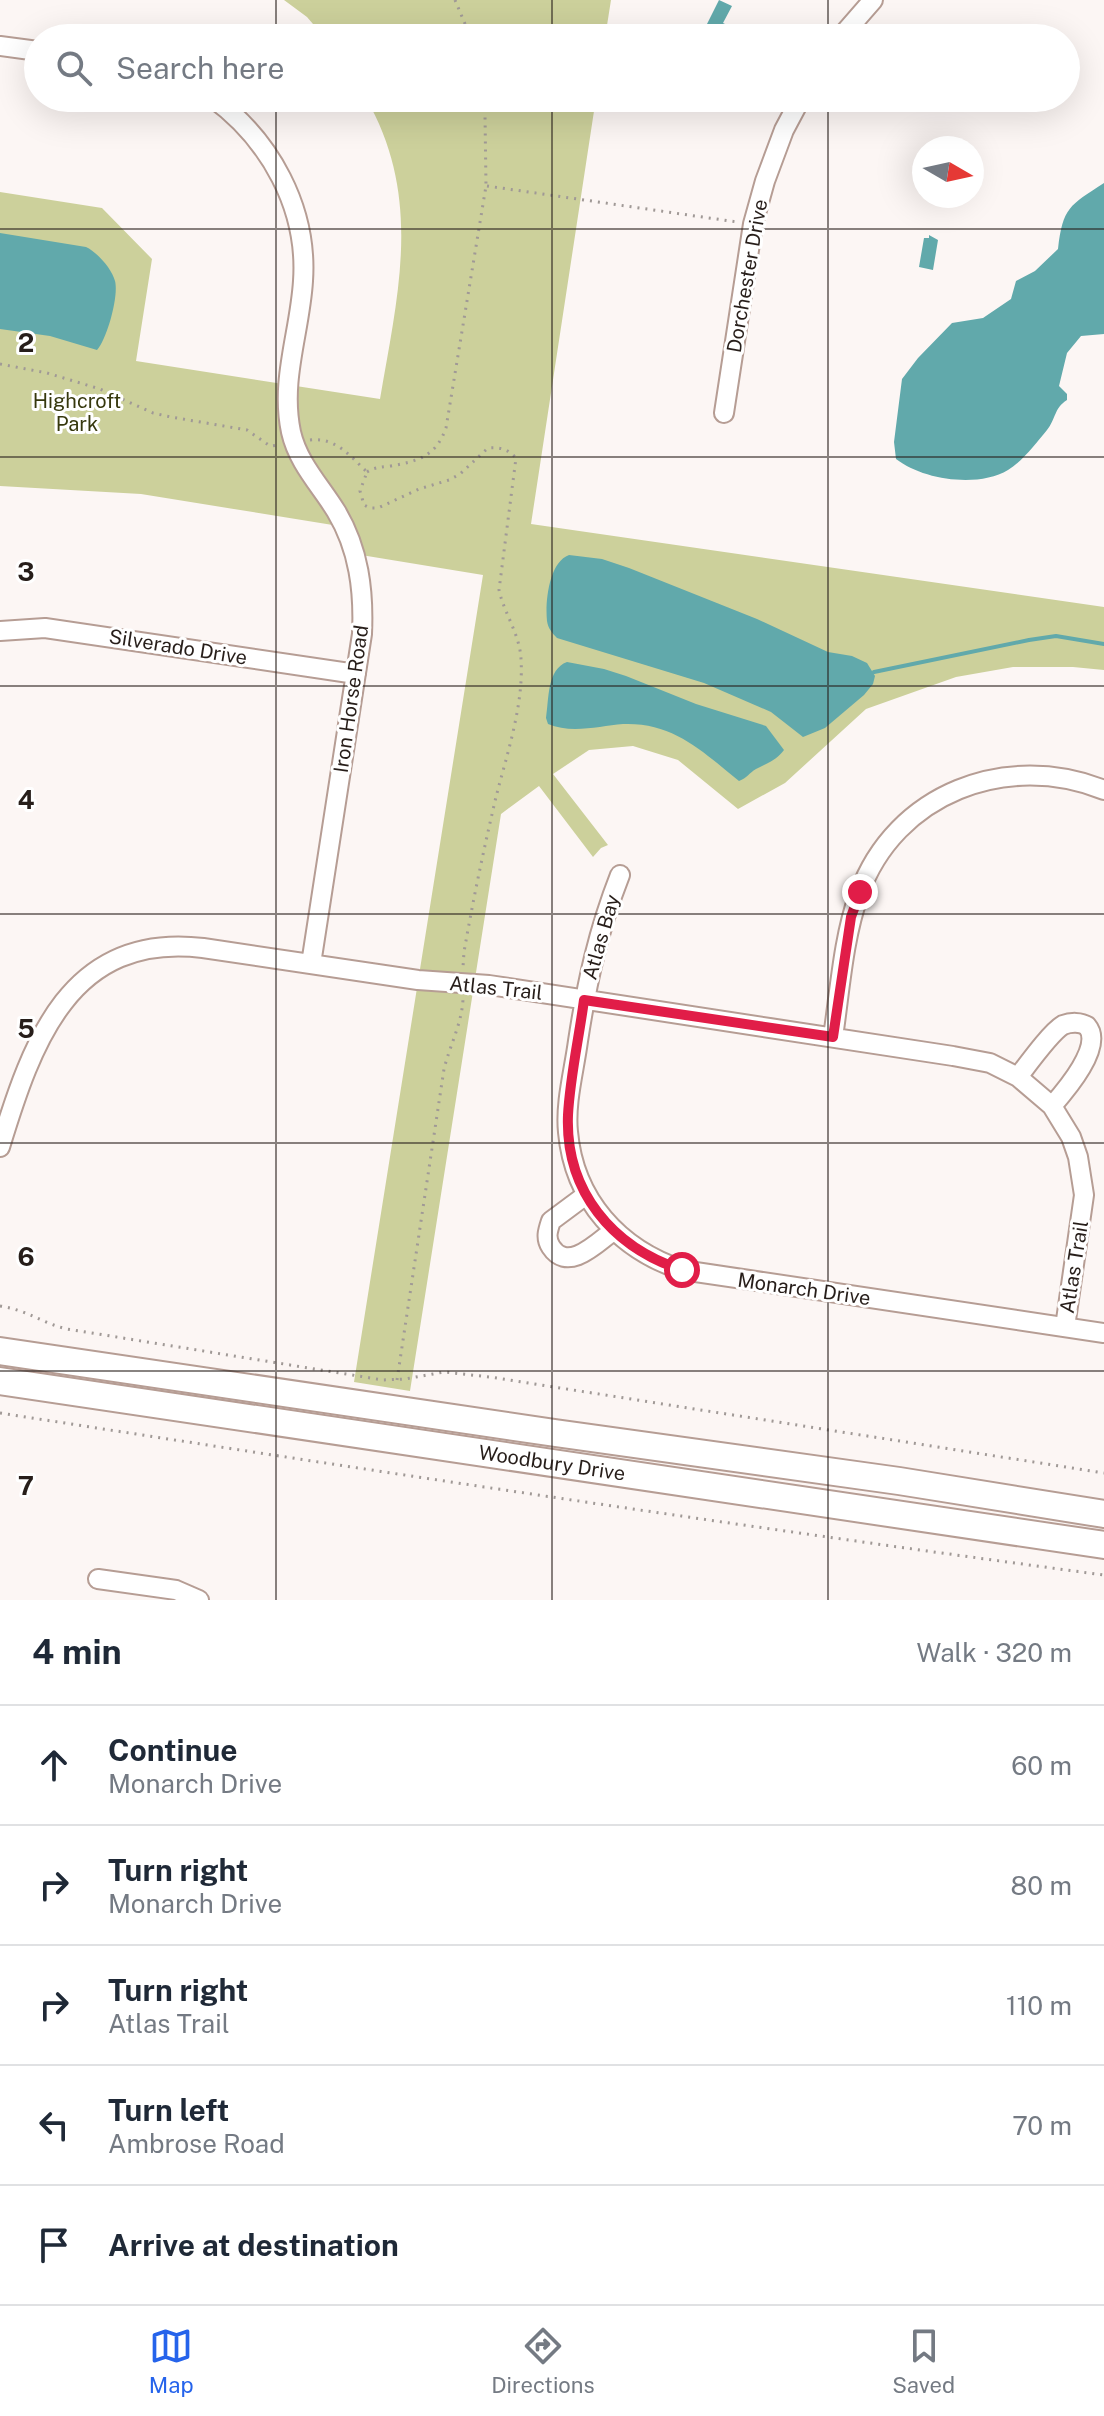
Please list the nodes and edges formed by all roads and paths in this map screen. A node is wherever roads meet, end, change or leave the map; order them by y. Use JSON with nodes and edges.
{"nodes":[{"id":1,"x":455,"y":0,"type":"edge"},
{"id":2,"x":873,"y":0,"type":"edge"},
{"id":3,"x":465,"y":24,"type":"edge"},
{"id":4,"x":852,"y":24,"type":"edge"},
{"id":5,"x":0,"y":46,"type":"edge"},
{"id":6,"x":24,"y":49,"type":"edge"},
{"id":7,"x":229,"y":112,"type":"edge"},
{"id":8,"x":483,"y":112,"type":"edge"},
{"id":9,"x":794,"y":112,"type":"edge"},
{"id":10,"x":486,"y":186,"type":"junction"},
{"id":11,"x":753,"y":224,"type":"junction"},
{"id":12,"x":0,"y":364,"type":"edge"},
{"id":13,"x":724,"y":413,"type":"dead end"},
{"id":14,"x":312,"y":440,"type":"dead end"},
{"id":15,"x":276,"y":446,"type":"dead end"},
{"id":16,"x":367,"y":472,"type":"junction"},
{"id":17,"x":0,"y":631,"type":"edge"},
{"id":18,"x":356,"y":674,"type":"junction"},
{"id":19,"x":1104,"y":790,"type":"edge"},
{"id":20,"x":620,"y":875,"type":"dead end"},
{"id":21,"x":311,"y":964,"type":"junction"},
{"id":22,"x":463,"y":972,"type":"dead end"},
{"id":23,"x":584,"y":1000,"type":"junction"},
{"id":24,"x":463,"y":1003,"type":"dead end"},
{"id":25,"x":833,"y":1037,"type":"junction"},
{"id":26,"x":1018,"y":1077,"type":"junction"},
{"id":27,"x":1052,"y":1106,"type":"junction"},
{"id":28,"x":0,"y":1147,"type":"edge"},
{"id":29,"x":586,"y":1195,"type":"junction"},
{"id":30,"x":613,"y":1231,"type":"junction"},
{"id":31,"x":0,"y":1306,"type":"edge"},
{"id":32,"x":1065,"y":1327,"type":"junction"},
{"id":33,"x":1104,"y":1333,"type":"edge"},
{"id":34,"x":0,"y":1351,"type":"edge"},
{"id":35,"x":397,"y":1380,"type":"junction"},
{"id":36,"x":0,"y":1381,"type":"edge"},
{"id":37,"x":0,"y":1413,"type":"edge"},
{"id":38,"x":1104,"y":1473,"type":"edge"},
{"id":39,"x":1104,"y":1514,"type":"edge"},
{"id":40,"x":1104,"y":1545,"type":"edge"},
{"id":41,"x":1104,"y":1575,"type":"edge"},
{"id":42,"x":98,"y":1579,"type":"dead end"},
{"id":43,"x":199,"y":1600,"type":"edge"}],
"edges":[{"from":1,"to":3,"type":"path"},
{"from":2,"to":4,"type":"street"},
{"from":5,"to":6,"type":"street"},
{"from":7,"to":18,"type":"street","name":"Iron Horse Road"},
{"from":8,"to":10,"type":"path"},
{"from":9,"to":11,"type":"street","name":"Dorchester Drive"},
{"from":10,"to":11,"type":"path"},
{"from":10,"to":16,"type":"path"},
{"from":11,"to":13,"type":"street","name":"Dorchester Drive"},
{"from":12,"to":15,"type":"path"},
{"from":14,"to":16,"type":"path"},
{"from":16,"to":22,"type":"path"},
{"from":17,"to":18,"type":"street","name":"Silverado Drive"},
{"from":18,"to":21,"type":"street","name":"Iron Horse Road"},
{"from":19,"to":25,"type":"street"},
{"from":20,"to":23,"type":"street","name":"Atlas Bay"},
{"from":21,"to":23,"type":"street","name":"Atlas Trail"},
{"from":21,"to":28,"type":"street","name":"Atlas Trail"},
{"from":23,"to":25,"type":"street","name":"Atlas Trail"},
{"from":23,"to":29,"type":"street","name":"Monarch Drive"},
{"from":24,"to":35,"type":"path"},
{"from":25,"to":26,"type":"street","name":"Atlas Trail"},
{"from":26,"to":27,"type":"street","name":"Atlas Trail"},
{"from":26,"to":27,"type":"street"},
{"from":27,"to":32,"type":"street","name":"Atlas Trail"},
{"from":29,"to":30,"type":"street","name":"Monarch Drive"},
{"from":29,"to":30,"type":"street"},
{"from":30,"to":32,"type":"street","name":"Monarch Drive"},
{"from":31,"to":35,"type":"path"},
{"from":32,"to":33,"type":"street","name":"Monarch Drive"},
{"from":34,"to":39,"type":"main road","name":"Woodbury Drive"},
{"from":35,"to":38,"type":"path"},
{"from":36,"to":40,"type":"main road","name":"Woodbury Drive"},
{"from":37,"to":41,"type":"path"},
{"from":42,"to":43,"type":"street"}]}
